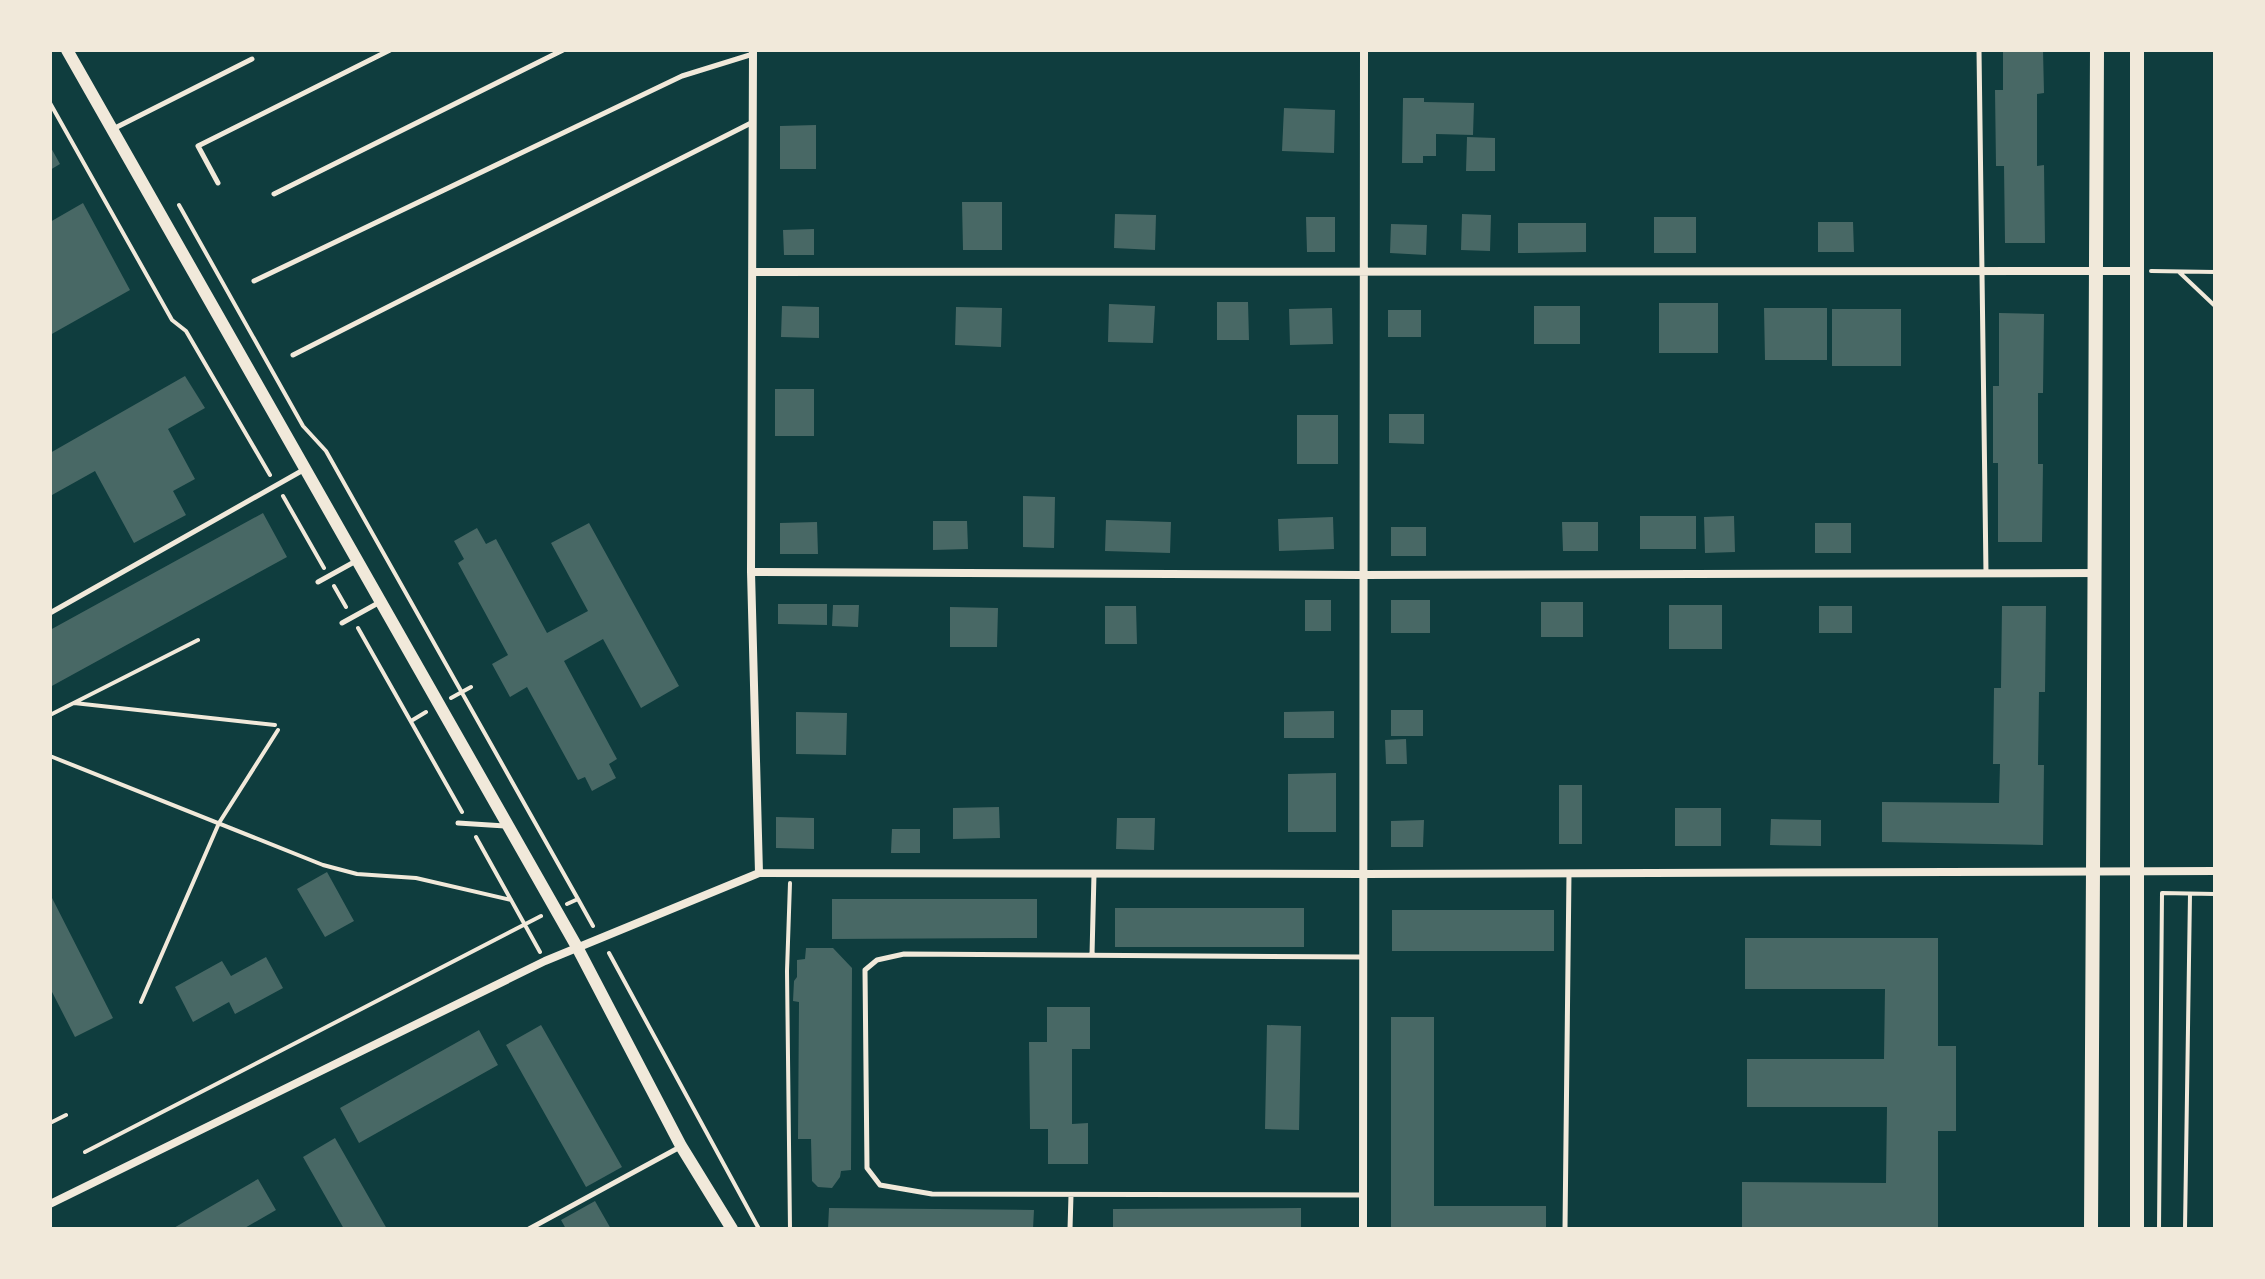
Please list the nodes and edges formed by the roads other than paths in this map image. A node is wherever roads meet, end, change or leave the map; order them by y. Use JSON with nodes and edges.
{"nodes":[{"id":1,"x":67,"y":50,"type":"edge"},
{"id":2,"x":390,"y":50,"type":"edge"},
{"id":3,"x":563,"y":50,"type":"edge"},
{"id":4,"x":1364,"y":50,"type":"edge"},
{"id":5,"x":1979,"y":50,"type":"edge"},
{"id":6,"x":2097,"y":50,"type":"edge"},
{"id":7,"x":2137,"y":50,"type":"edge"},
{"id":8,"x":753,"y":52,"type":"edge"},
{"id":9,"x":252,"y":59,"type":"dead end"},
{"id":10,"x":754,"y":121,"type":"junction"},
{"id":11,"x":112,"y":130,"type":"junction"},
{"id":12,"x":218,"y":183,"type":"dead end"},
{"id":13,"x":274,"y":194,"type":"dead end"},
{"id":14,"x":1984,"y":270,"type":"junction"},
{"id":15,"x":2097,"y":271,"type":"junction"},
{"id":16,"x":2136,"y":271,"type":"junction"},
{"id":17,"x":754,"y":272,"type":"junction"},
{"id":18,"x":1363,"y":272,"type":"junction"},
{"id":19,"x":254,"y":281,"type":"dead end"},
{"id":20,"x":293,"y":355,"type":"dead end"},
{"id":21,"x":306,"y":469,"type":"junction"},
{"id":22,"x":357,"y":561,"type":"junction"},
{"id":23,"x":751,"y":572,"type":"junction"},
{"id":24,"x":2097,"y":573,"type":"junction"},
{"id":25,"x":1986,"y":574,"type":"junction"},
{"id":26,"x":1362,"y":575,"type":"junction"},
{"id":27,"x":318,"y":582,"type":"dead end"},
{"id":28,"x":380,"y":601,"type":"junction"},
{"id":29,"x":50,"y":613,"type":"edge"},
{"id":30,"x":342,"y":623,"type":"dead end"},
{"id":31,"x":458,"y":823,"type":"dead end"},
{"id":32,"x":508,"y":826,"type":"junction"},
{"id":33,"x":2091,"y":871,"type":"junction"},
{"id":34,"x":2137,"y":871,"type":"junction"},
{"id":35,"x":2215,"y":871,"type":"edge"},
{"id":36,"x":759,"y":873,"type":"junction"},
{"id":37,"x":1569,"y":873,"type":"junction"},
{"id":38,"x":1094,"y":874,"type":"junction"},
{"id":39,"x":1364,"y":874,"type":"junction"},
{"id":40,"x":577,"y":947,"type":"junction"},
{"id":41,"x":1092,"y":955,"type":"junction"},
{"id":42,"x":1364,"y":957,"type":"junction"},
{"id":43,"x":681,"y":1146,"type":"junction"},
{"id":44,"x":1071,"y":1195,"type":"junction"},
{"id":45,"x":1363,"y":1195,"type":"junction"},
{"id":46,"x":50,"y":1204,"type":"edge"},
{"id":47,"x":529,"y":1229,"type":"edge"},
{"id":48,"x":732,"y":1229,"type":"edge"},
{"id":49,"x":1070,"y":1229,"type":"edge"},
{"id":50,"x":1363,"y":1229,"type":"edge"},
{"id":51,"x":1565,"y":1229,"type":"edge"},
{"id":52,"x":2091,"y":1229,"type":"edge"},
{"id":53,"x":2137,"y":1229,"type":"edge"}],
"edges":[{"from":1,"to":11,"type":"street"},
{"from":2,"to":12,"type":"lane"},
{"from":3,"to":13,"type":"lane"},
{"from":4,"to":18,"type":"street"},
{"from":5,"to":14,"type":"lane"},
{"from":6,"to":15,"type":"main road"},
{"from":7,"to":16,"type":"main road"},
{"from":8,"to":10,"type":"street"},
{"from":8,"to":19,"type":"lane"},
{"from":9,"to":11,"type":"lane"},
{"from":10,"to":17,"type":"street"},
{"from":10,"to":20,"type":"lane"},
{"from":11,"to":21,"type":"street"},
{"from":14,"to":15,"type":"street"},
{"from":14,"to":18,"type":"street"},
{"from":14,"to":25,"type":"lane"},
{"from":15,"to":16,"type":"street"},
{"from":15,"to":24,"type":"main road"},
{"from":16,"to":34,"type":"main road"},
{"from":17,"to":18,"type":"street"},
{"from":17,"to":23,"type":"street"},
{"from":18,"to":26,"type":"street"},
{"from":21,"to":22,"type":"street"},
{"from":21,"to":29,"type":"lane"},
{"from":22,"to":27,"type":"lane"},
{"from":22,"to":28,"type":"street"},
{"from":23,"to":26,"type":"street"},
{"from":23,"to":36,"type":"street"},
{"from":24,"to":25,"type":"street"},
{"from":24,"to":33,"type":"main road"},
{"from":25,"to":26,"type":"street"},
{"from":26,"to":39,"type":"street"},
{"from":28,"to":30,"type":"lane"},
{"from":28,"to":32,"type":"street"},
{"from":31,"to":32,"type":"lane"},
{"from":32,"to":40,"type":"street"},
{"from":33,"to":34,"type":"street"},
{"from":33,"to":37,"type":"street"},
{"from":33,"to":52,"type":"main road"},
{"from":34,"to":35,"type":"street"},
{"from":34,"to":53,"type":"main road"},
{"from":36,"to":38,"type":"street"},
{"from":36,"to":40,"type":"street"},
{"from":37,"to":39,"type":"street"},
{"from":37,"to":51,"type":"lane"},
{"from":38,"to":39,"type":"street"},
{"from":38,"to":41,"type":"lane"},
{"from":39,"to":42,"type":"street"},
{"from":40,"to":43,"type":"street"},
{"from":40,"to":46,"type":"street"},
{"from":41,"to":42,"type":"lane"},
{"from":41,"to":44,"type":"lane"},
{"from":42,"to":45,"type":"street"},
{"from":43,"to":47,"type":"lane"},
{"from":43,"to":48,"type":"street"},
{"from":44,"to":45,"type":"lane"},
{"from":44,"to":49,"type":"lane"},
{"from":45,"to":50,"type":"street"}]}
